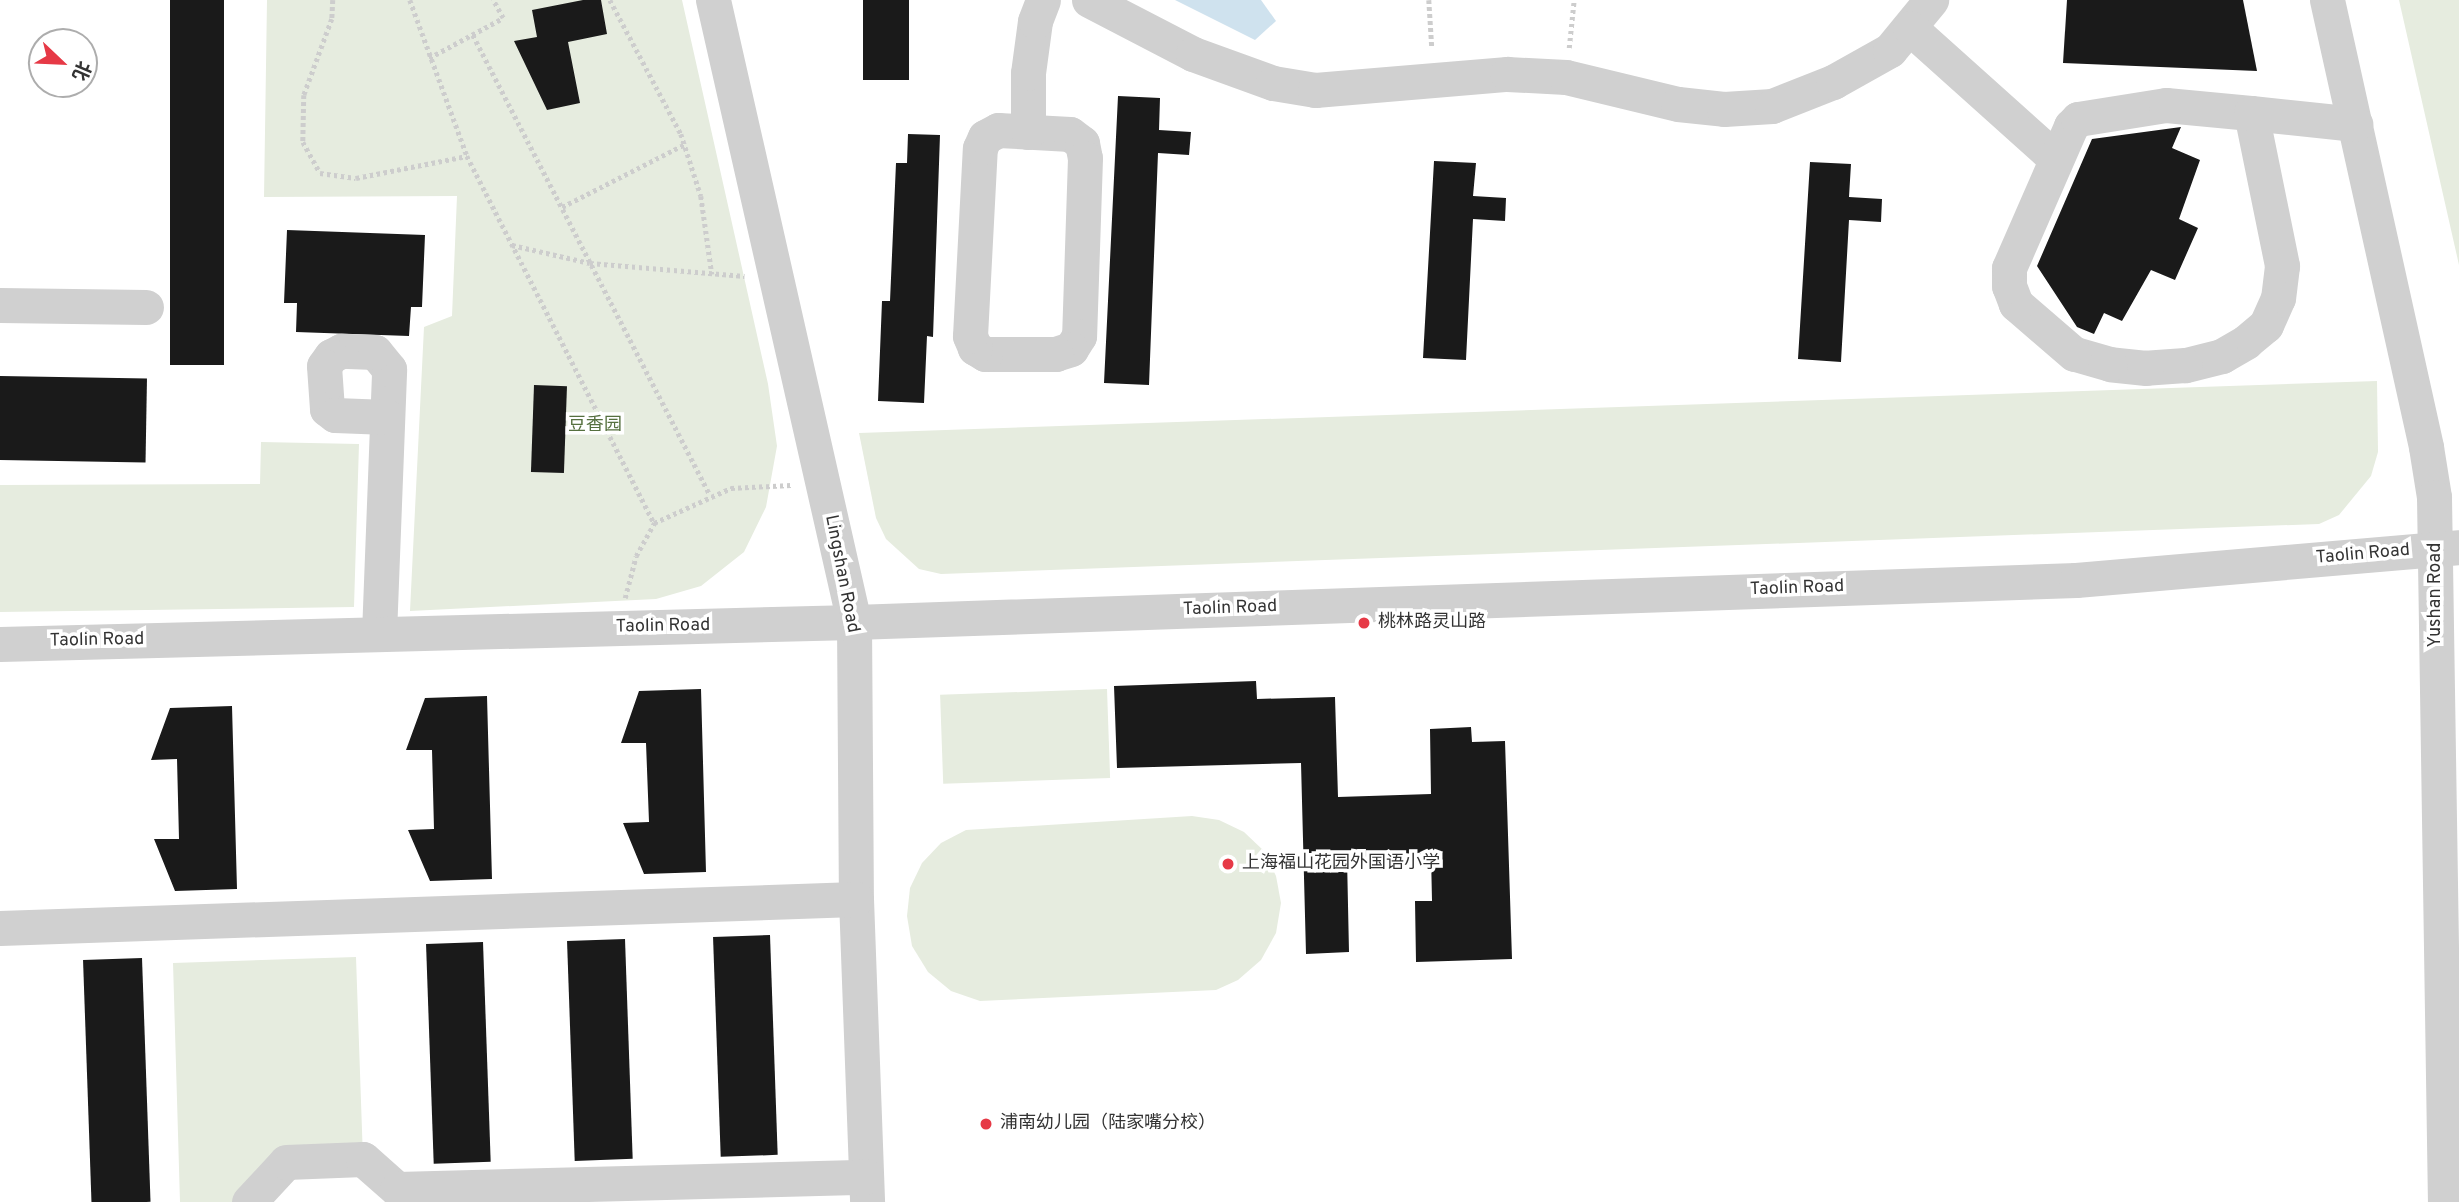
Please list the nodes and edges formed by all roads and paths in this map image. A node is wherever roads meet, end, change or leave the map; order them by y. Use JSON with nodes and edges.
{"nodes":[{"id":1,"x":333,"y":0,"type":"edge"},
{"id":2,"x":410,"y":0,"type":"edge"},
{"id":3,"x":493,"y":0,"type":"edge"},
{"id":4,"x":610,"y":0,"type":"edge"},
{"id":5,"x":713,"y":0,"type":"edge"},
{"id":6,"x":1044,"y":0,"type":"edge"},
{"id":7,"x":1089,"y":0,"type":"edge"},
{"id":8,"x":1429,"y":0,"type":"edge"},
{"id":9,"x":1574,"y":0,"type":"edge"},
{"id":10,"x":1931,"y":0,"type":"edge"},
{"id":11,"x":2327,"y":0,"type":"edge"},
{"id":12,"x":1910,"y":28,"type":"junction"},
{"id":13,"x":473,"y":35,"type":"junction"},
{"id":14,"x":429,"y":58,"type":"junction"},
{"id":15,"x":1566,"y":76,"type":"junction"},
{"id":16,"x":1434,"y":79,"type":"junction"},
{"id":17,"x":2251,"y":113,"type":"junction"},
{"id":18,"x":2355,"y":124,"type":"junction"},
{"id":19,"x":1028,"y":132,"type":"junction"},
{"id":20,"x":685,"y":144,"type":"junction"},
{"id":21,"x":467,"y":156,"type":"junction"},
{"id":22,"x":2056,"y":159,"type":"junction"},
{"id":23,"x":562,"y":207,"type":"junction"},
{"id":24,"x":512,"y":246,"type":"junction"},
{"id":25,"x":590,"y":263,"type":"junction"},
{"id":26,"x":712,"y":274,"type":"junction"},
{"id":27,"x":777,"y":279,"type":"junction"},
{"id":28,"x":0,"y":305,"type":"edge"},
{"id":29,"x":146,"y":307,"type":"dead end"},
{"id":30,"x":387,"y":417,"type":"dead end"},
{"id":31,"x":823,"y":485,"type":"junction"},
{"id":32,"x":710,"y":495,"type":"junction"},
{"id":33,"x":654,"y":523,"type":"junction"},
{"id":34,"x":2448,"y":548,"type":"edge"},
{"id":35,"x":854,"y":622,"type":"junction"},
{"id":36,"x":619,"y":628,"type":"junction"},
{"id":37,"x":379,"y":634,"type":"junction"},
{"id":38,"x":0,"y":643,"type":"edge"},
{"id":39,"x":856,"y":899,"type":"junction"},
{"id":40,"x":0,"y":928,"type":"edge"},
{"id":41,"x":866,"y":1190,"type":"edge"},
{"id":42,"x":248,"y":1202,"type":"edge"},
{"id":43,"x":2445,"y":1202,"type":"edge"}],
"edges":[{"from":1,"to":21,"type":"path"},
{"from":2,"to":14,"type":"path"},
{"from":3,"to":13,"type":"path"},
{"from":4,"to":20,"type":"path"},
{"from":5,"to":27,"type":"street","name":"Lingshan Road"},
{"from":6,"to":19,"type":"street"},
{"from":7,"to":16,"type":"street"},
{"from":8,"to":16,"type":"path"},
{"from":9,"to":15,"type":"path"},
{"from":10,"to":12,"type":"street"},
{"from":11,"to":18,"type":"street","name":"Yushan Road"},
{"from":12,"to":15,"type":"street"},
{"from":12,"to":22,"type":"street"},
{"from":13,"to":14,"type":"path"},
{"from":13,"to":23,"type":"path"},
{"from":14,"to":21,"type":"path"},
{"from":15,"to":16,"type":"street"},
{"from":17,"to":18,"type":"street"},
{"from":17,"to":22,"type":"street"},
{"from":17,"to":22,"type":"street"},
{"from":18,"to":34,"type":"street","name":"Yushan Road"},
{"from":19,"to":19,"type":"street"},
{"from":20,"to":23,"type":"path"},
{"from":20,"to":26,"type":"path"},
{"from":21,"to":24,"type":"path"},
{"from":23,"to":25,"type":"path"},
{"from":24,"to":25,"type":"path"},
{"from":24,"to":33,"type":"path"},
{"from":25,"to":26,"type":"path"},
{"from":25,"to":32,"type":"path"},
{"from":26,"to":27,"type":"path"},
{"from":27,"to":31,"type":"street","name":"Lingshan Road"},
{"from":28,"to":29,"type":"street"},
{"from":30,"to":37,"type":"street"},
{"from":31,"to":32,"type":"path"},
{"from":31,"to":35,"type":"street","name":"Lingshan Road"},
{"from":32,"to":33,"type":"path"},
{"from":33,"to":36,"type":"path"},
{"from":34,"to":35,"type":"street","name":"Taolin Road"},
{"from":34,"to":43,"type":"street","name":"Yushan Road"},
{"from":35,"to":36,"type":"street","name":"Taolin Road"},
{"from":35,"to":39,"type":"street","name":"Lingshan Road"},
{"from":36,"to":37,"type":"street","name":"Taolin Road"},
{"from":37,"to":38,"type":"street","name":"Taolin Road"},
{"from":39,"to":40,"type":"street"},
{"from":39,"to":41,"type":"street","name":"Lingshan Road"},
{"from":41,"to":42,"type":"street"}]}
